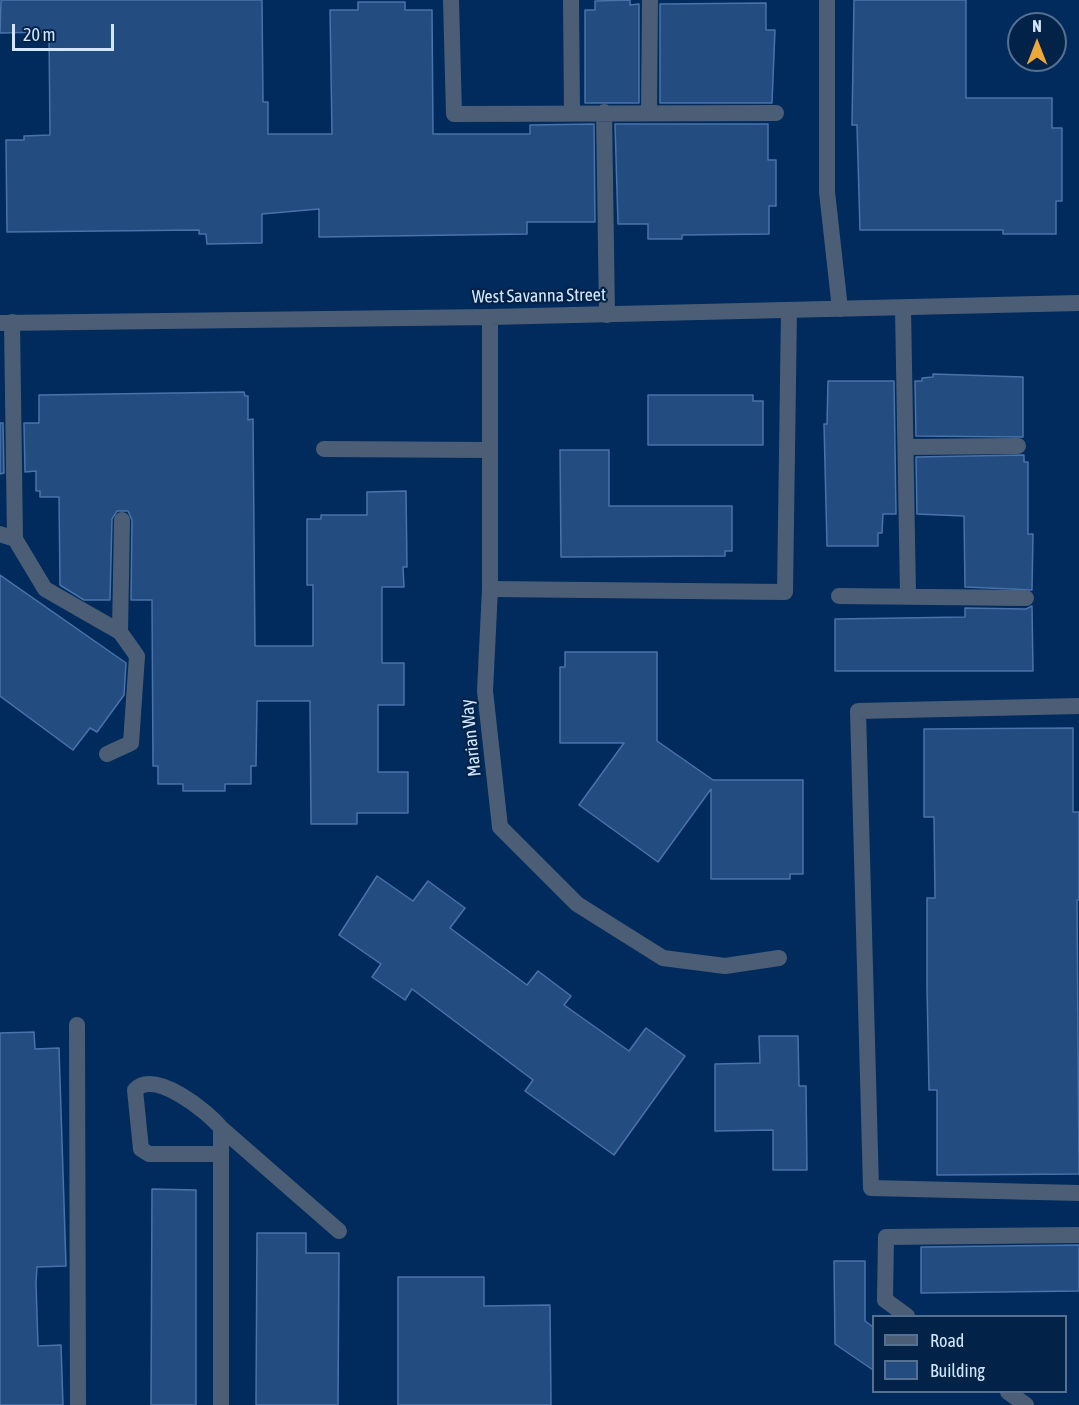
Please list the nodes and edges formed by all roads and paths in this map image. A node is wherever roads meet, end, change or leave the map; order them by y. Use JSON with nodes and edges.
{"nodes":[{"id":1,"x":452,"y":0,"type":"edge"},
{"id":2,"x":571,"y":0,"type":"edge"},
{"id":3,"x":650,"y":0,"type":"edge"},
{"id":4,"x":827,"y":0,"type":"edge"},
{"id":5,"x":572,"y":112,"type":"junction"},
{"id":6,"x":604,"y":112,"type":"junction"},
{"id":7,"x":649,"y":112,"type":"junction"},
{"id":8,"x":776,"y":112,"type":"dead end"},
{"id":9,"x":1079,"y":303,"type":"edge"},
{"id":10,"x":903,"y":308,"type":"junction"},
{"id":11,"x":840,"y":309,"type":"junction"},
{"id":12,"x":789,"y":310,"type":"junction"},
{"id":13,"x":607,"y":315,"type":"junction"},
{"id":14,"x":490,"y":317,"type":"junction"},
{"id":15,"x":6,"y":323,"type":"edge"},
{"id":16,"x":906,"y":447,"type":"junction"},
{"id":17,"x":1018,"y":447,"type":"dead end"},
{"id":18,"x":324,"y":449,"type":"dead end"},
{"id":19,"x":490,"y":450,"type":"junction"},
{"id":20,"x":122,"y":520,"type":"dead end"},
{"id":21,"x":8,"y":537,"type":"edge"},
{"id":22,"x":490,"y":589,"type":"junction"},
{"id":23,"x":839,"y":596,"type":"dead end"},
{"id":24,"x":908,"y":596,"type":"junction"},
{"id":25,"x":1026,"y":598,"type":"dead end"},
{"id":26,"x":120,"y":632,"type":"junction"},
{"id":27,"x":1079,"y":706,"type":"edge"},
{"id":28,"x":108,"y":754,"type":"dead end"},
{"id":29,"x":779,"y":958,"type":"dead end"},
{"id":30,"x":77,"y":1025,"type":"dead end"},
{"id":31,"x":221,"y":1128,"type":"junction"},
{"id":32,"x":221,"y":1154,"type":"junction"},
{"id":33,"x":1079,"y":1193,"type":"edge"},
{"id":34,"x":339,"y":1231,"type":"dead end"},
{"id":35,"x":1079,"y":1234,"type":"edge"},
{"id":36,"x":905,"y":1315,"type":"edge"},
{"id":37,"x":1009,"y":1393,"type":"edge"},
{"id":38,"x":78,"y":1405,"type":"edge"},
{"id":39,"x":221,"y":1405,"type":"edge"},
{"id":40,"x":1026,"y":1405,"type":"edge"}],
"edges":[{"from":1,"to":5,"type":"street"},
{"from":2,"to":5,"type":"street"},
{"from":3,"to":7,"type":"street"},
{"from":4,"to":11,"type":"street"},
{"from":5,"to":6,"type":"street"},
{"from":6,"to":7,"type":"street"},
{"from":6,"to":13,"type":"street"},
{"from":7,"to":8,"type":"street"},
{"from":9,"to":10,"type":"street","name":"West Savanna Street"},
{"from":10,"to":11,"type":"street","name":"West Savanna Street"},
{"from":10,"to":16,"type":"street"},
{"from":11,"to":12,"type":"street","name":"West Savanna Street"},
{"from":12,"to":13,"type":"street","name":"West Savanna Street"},
{"from":12,"to":22,"type":"street"},
{"from":13,"to":14,"type":"street","name":"West Savanna Street"},
{"from":14,"to":15,"type":"street","name":"West Savanna Street"},
{"from":14,"to":19,"type":"street","name":"Marian Way"},
{"from":15,"to":21,"type":"street"},
{"from":16,"to":17,"type":"street"},
{"from":16,"to":24,"type":"street"},
{"from":18,"to":19,"type":"street"},
{"from":19,"to":22,"type":"street","name":"Marian Way"},
{"from":20,"to":26,"type":"street"},
{"from":21,"to":26,"type":"street"},
{"from":22,"to":29,"type":"street","name":"Marian Way"},
{"from":23,"to":24,"type":"street"},
{"from":24,"to":25,"type":"street"},
{"from":26,"to":28,"type":"street"},
{"from":27,"to":33,"type":"street"},
{"from":30,"to":38,"type":"street"},
{"from":31,"to":32,"type":"street"},
{"from":31,"to":32,"type":"street"},
{"from":31,"to":34,"type":"street"},
{"from":32,"to":39,"type":"street"},
{"from":35,"to":36,"type":"street"},
{"from":37,"to":40,"type":"street"}]}
